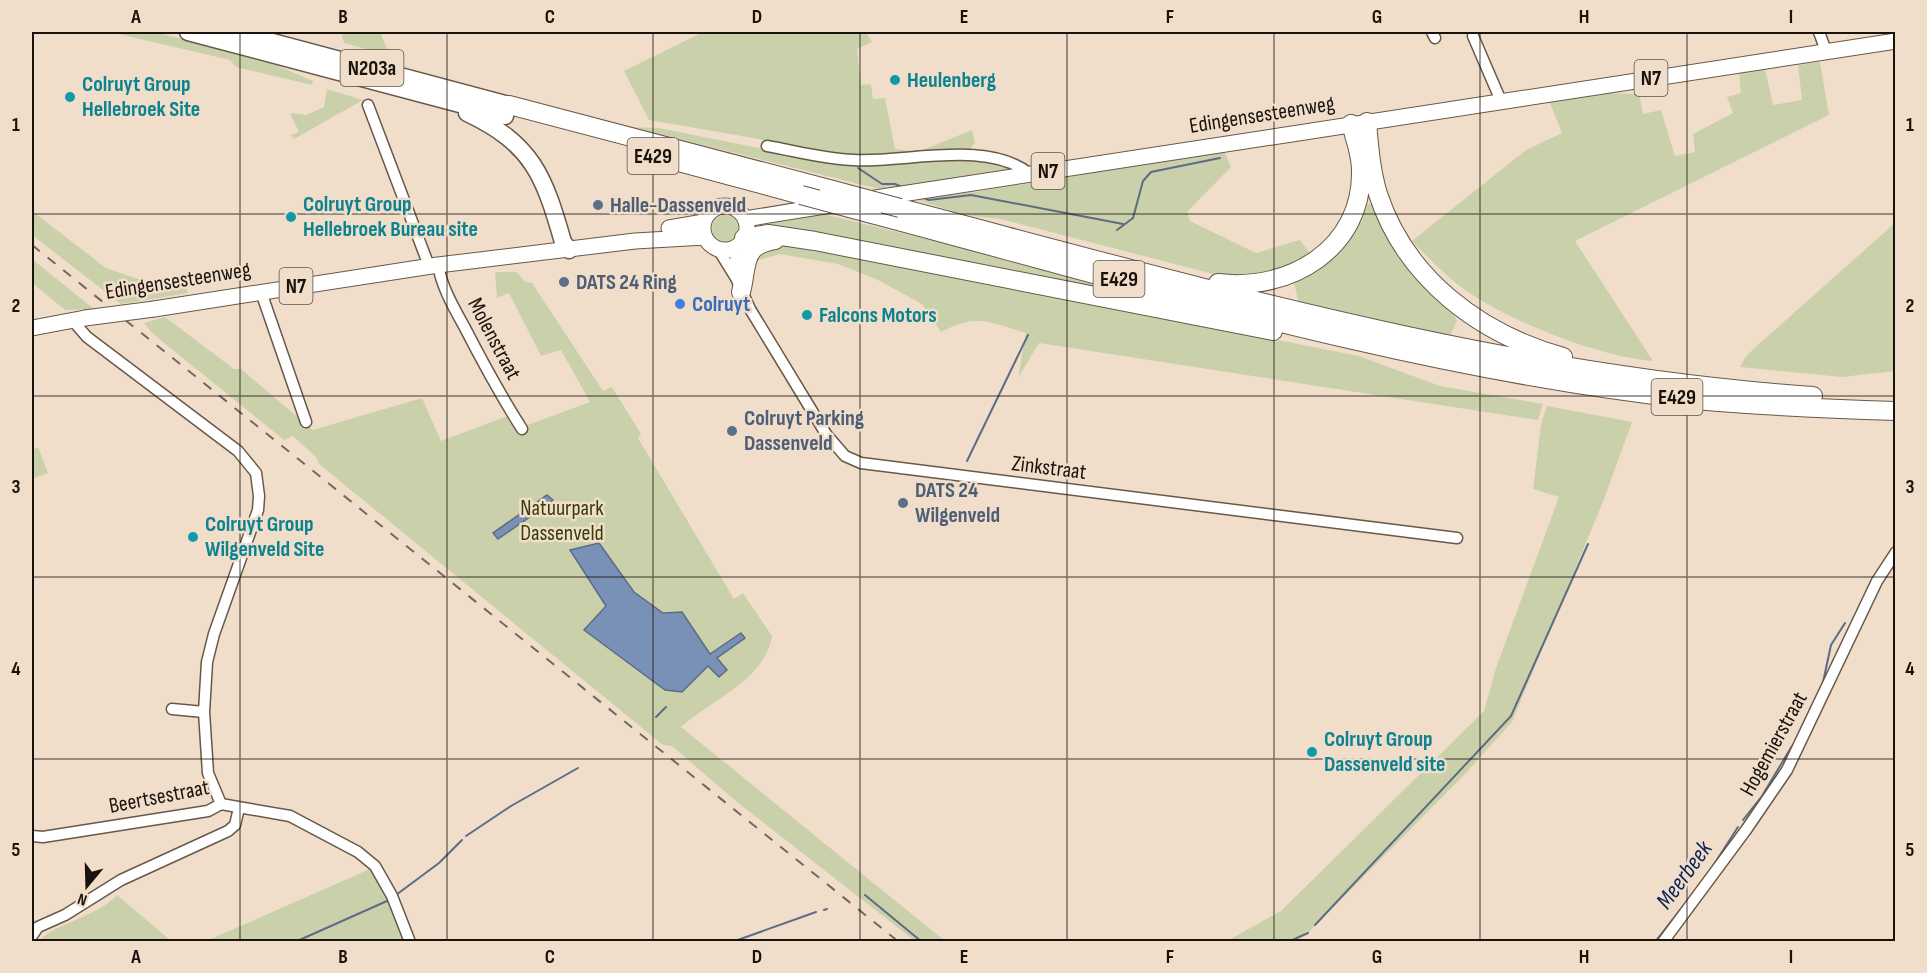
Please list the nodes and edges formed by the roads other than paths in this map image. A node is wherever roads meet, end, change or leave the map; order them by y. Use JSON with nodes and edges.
{"nodes":[{"id":1,"x":188,"y":32,"type":"edge"},
{"id":2,"x":235,"y":32,"type":"edge"},
{"id":3,"x":1819,"y":32,"type":"edge"},
{"id":4,"x":1473,"y":36,"type":"dead end"},
{"id":5,"x":1896,"y":40,"type":"edge"},
{"id":6,"x":1826,"y":51,"type":"junction"},
{"id":7,"x":440,"y":98,"type":"junction"},
{"id":8,"x":1501,"y":101,"type":"junction"},
{"id":9,"x":368,"y":105,"type":"dead end"},
{"id":10,"x":507,"y":111,"type":"junction"},
{"id":11,"x":1359,"y":123,"type":"junction"},
{"id":12,"x":767,"y":146,"type":"dead end"},
{"id":13,"x":1030,"y":174,"type":"junction"},
{"id":14,"x":745,"y":219,"type":"junction"},
{"id":15,"x":705,"y":230,"type":"junction"},
{"id":16,"x":789,"y":238,"type":"junction"},
{"id":17,"x":740,"y":243,"type":"junction"},
{"id":18,"x":560,"y":246,"type":"junction"},
{"id":19,"x":718,"y":249,"type":"junction"},
{"id":20,"x":433,"y":266,"type":"junction"},
{"id":21,"x":1176,"y":280,"type":"junction"},
{"id":22,"x":739,"y":285,"type":"junction"},
{"id":23,"x":261,"y":292,"type":"junction"},
{"id":24,"x":79,"y":320,"type":"junction"},
{"id":25,"x":32,"y":328,"type":"edge"},
{"id":26,"x":1366,"y":341,"type":"junction"},
{"id":27,"x":1609,"y":374,"type":"junction"},
{"id":28,"x":1896,"y":399,"type":"edge"},
{"id":29,"x":1896,"y":411,"type":"edge"},
{"id":30,"x":306,"y":422,"type":"dead end"},
{"id":31,"x":522,"y":429,"type":"dead end"},
{"id":32,"x":1457,"y":538,"type":"dead end"},
{"id":33,"x":1896,"y":552,"type":"edge"},
{"id":34,"x":172,"y":709,"type":"dead end"},
{"id":35,"x":204,"y":712,"type":"junction"},
{"id":36,"x":221,"y":804,"type":"junction"},
{"id":37,"x":238,"y":808,"type":"junction"},
{"id":38,"x":32,"y":836,"type":"edge"},
{"id":39,"x":32,"y":936,"type":"edge"},
{"id":40,"x":410,"y":942,"type":"edge"},
{"id":41,"x":1663,"y":942,"type":"edge"}],
"edges":[{"from":1,"to":7,"type":"highway","number":"N203a"},
{"from":2,"to":10,"type":"highway","number":"N203a"},
{"from":3,"to":6,"type":"street"},
{"from":4,"to":8,"type":"street"},
{"from":5,"to":6,"type":"main road","name":"Edingensesteenweg","number":"N7"},
{"from":6,"to":8,"type":"main road","name":"Edingensesteenweg","number":"N7"},
{"from":7,"to":10,"type":"highway","number":"N203a"},
{"from":7,"to":18,"type":"highway"},
{"from":8,"to":11,"type":"main road","name":"Edingensesteenweg","number":"N7"},
{"from":9,"to":20,"type":"street","name":"Molenstraat"},
{"from":10,"to":21,"type":"highway","number":"E429","bridge":true},
{"from":10,"to":26,"type":"highway","number":"E429","bridge":true},
{"from":11,"to":13,"type":"main road","name":"Edingensesteenweg","number":"N7"},
{"from":11,"to":21,"type":"highway"},
{"from":11,"to":27,"type":"highway"},
{"from":12,"to":13,"type":"street"},
{"from":13,"to":14,"type":"main road","name":"Edingensesteenweg","number":"N7"},
{"from":14,"to":15,"type":"main road","number":"N7"},
{"from":14,"to":17,"type":"main road"},
{"from":15,"to":18,"type":"main road","name":"Edingensesteenweg","number":"N7"},
{"from":15,"to":19,"type":"main road"},
{"from":16,"to":17,"type":"highway"},
{"from":16,"to":22,"type":"highway"},
{"from":16,"to":26,"type":"highway"},
{"from":17,"to":19,"type":"main road"},
{"from":17,"to":22,"type":"street","name":"Zinkstraat"},
{"from":18,"to":20,"type":"main road","name":"Edingensesteenweg","number":"N7"},
{"from":19,"to":22,"type":"street","name":"Zinkstraat"},
{"from":20,"to":23,"type":"main road","name":"Edingensesteenweg","number":"N7"},
{"from":20,"to":31,"type":"street","name":"Molenstraat"},
{"from":21,"to":27,"type":"highway","number":"E429"},
{"from":22,"to":32,"type":"street","name":"Zinkstraat"},
{"from":23,"to":24,"type":"main road","name":"Edingensesteenweg","number":"N7","bridge":true},
{"from":23,"to":30,"type":"street"},
{"from":24,"to":25,"type":"main road","name":"Edingensesteenweg","number":"N7"},
{"from":24,"to":35,"type":"street"},
{"from":26,"to":29,"type":"highway","number":"E429"},
{"from":27,"to":28,"type":"highway","number":"E429"},
{"from":33,"to":41,"type":"street","name":"Hogemierstraat"},
{"from":34,"to":35,"type":"street"},
{"from":35,"to":36,"type":"street"},
{"from":36,"to":37,"type":"street","name":"Beertsestraat"},
{"from":36,"to":38,"type":"street","name":"Beertsestraat"},
{"from":37,"to":39,"type":"street"},
{"from":37,"to":40,"type":"street","name":"Beertsestraat"}]}
